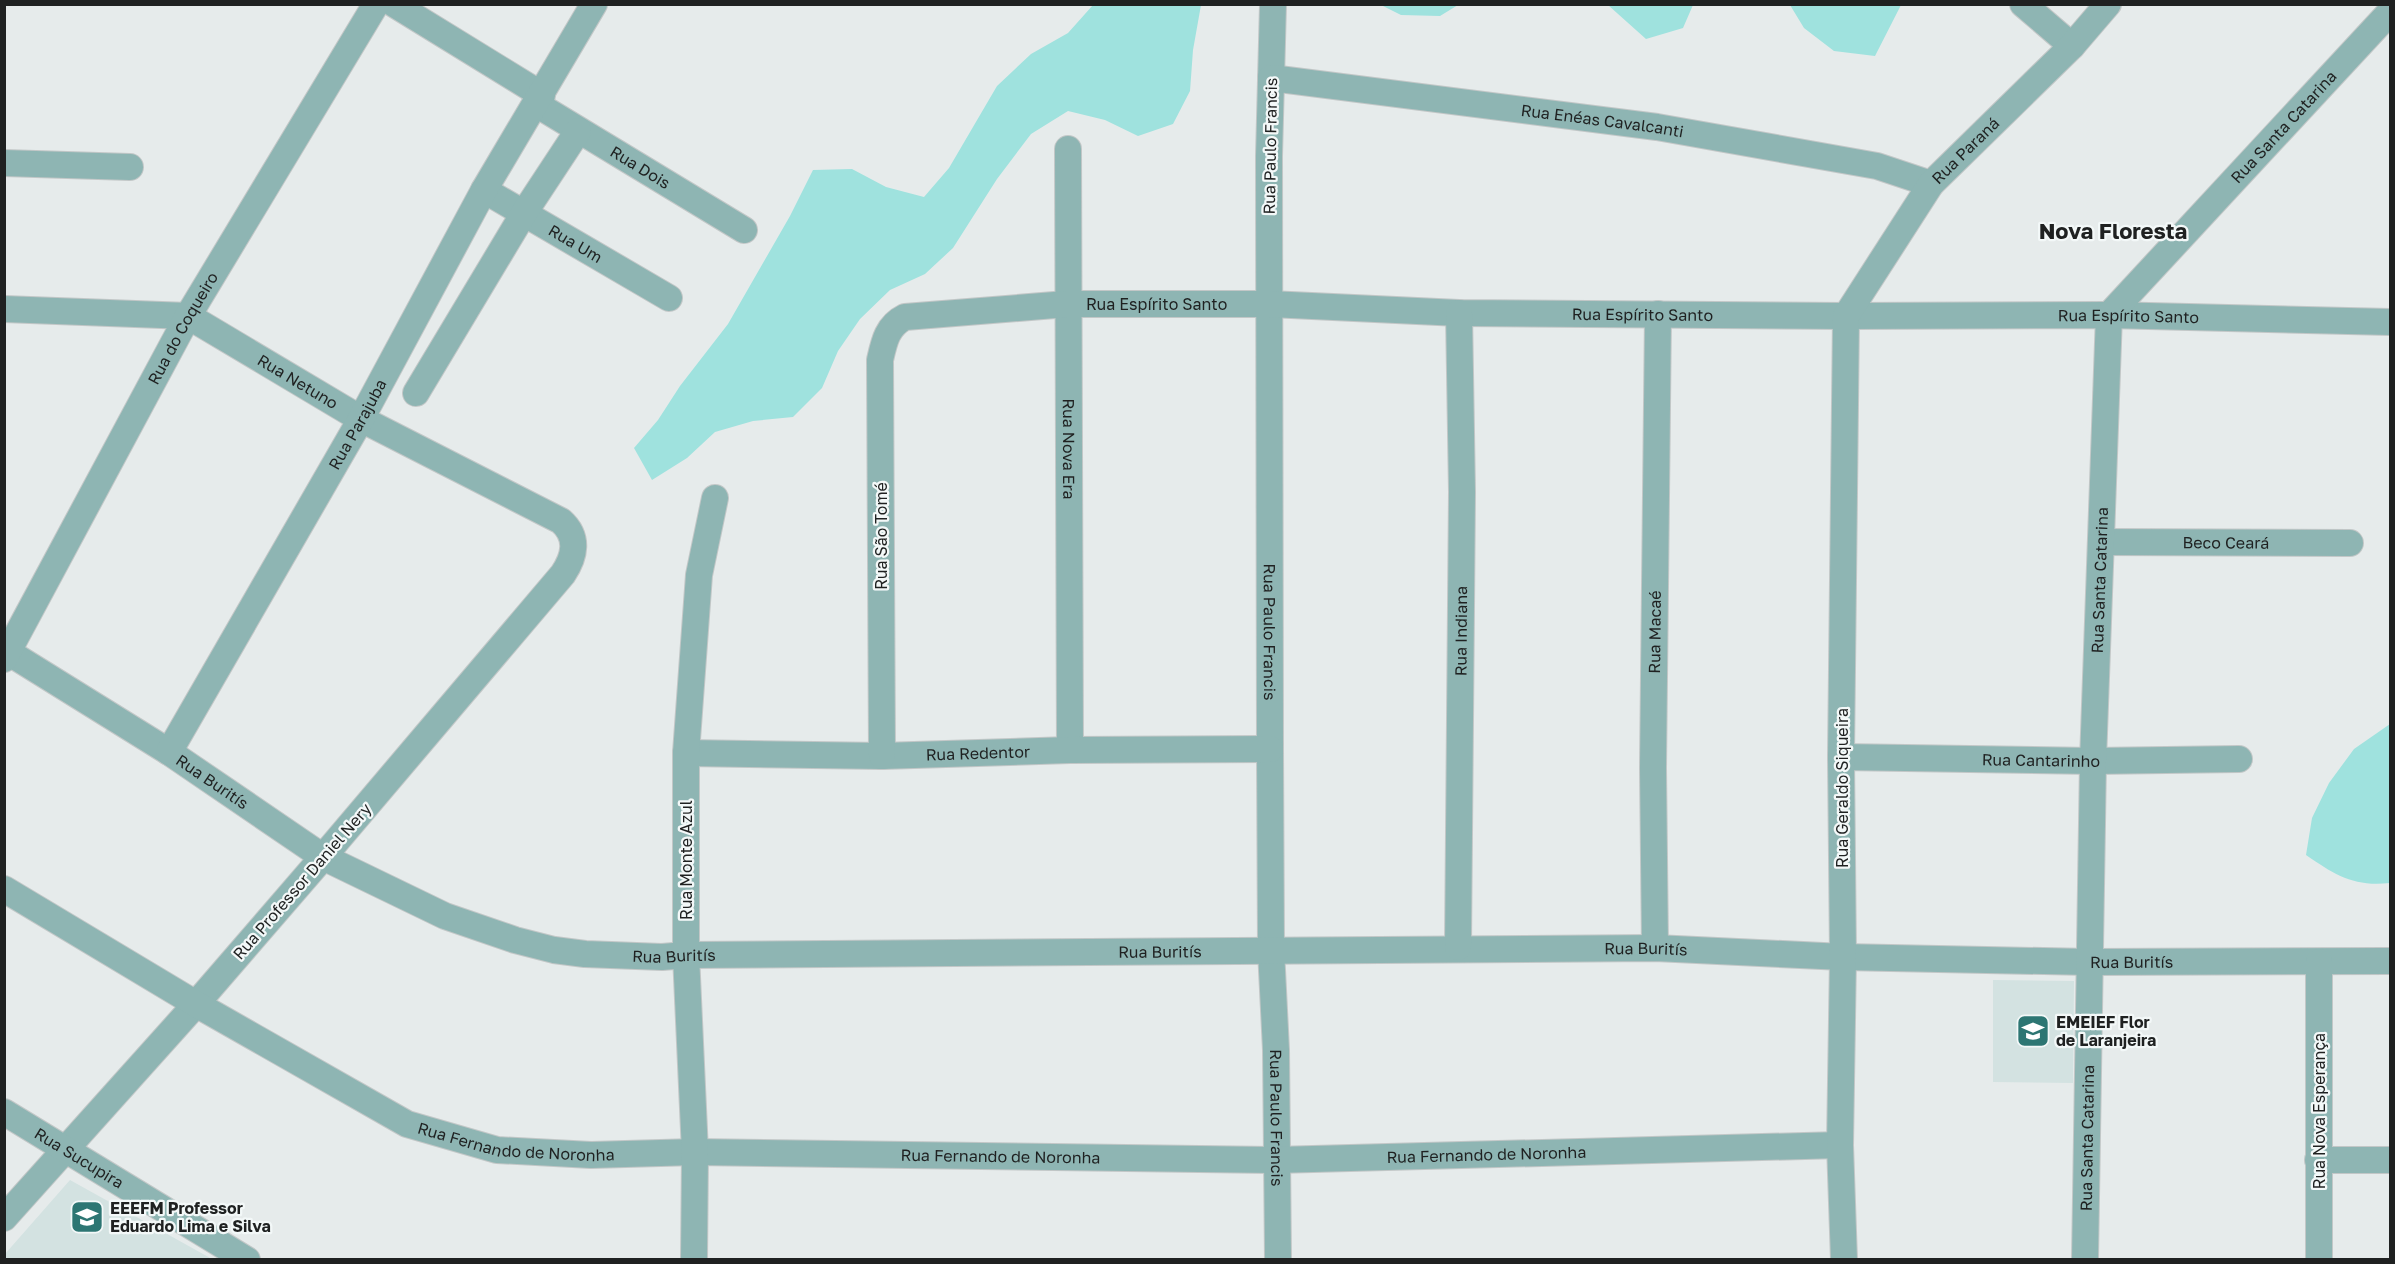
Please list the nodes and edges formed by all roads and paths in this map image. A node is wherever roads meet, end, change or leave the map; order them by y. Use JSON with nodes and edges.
{"nodes":[{"id":1,"x":376,"y":4,"type":"edge"},
{"id":2,"x":394,"y":4,"type":"edge"},
{"id":3,"x":594,"y":4,"type":"edge"},
{"id":4,"x":1273,"y":4,"type":"edge"},
{"id":5,"x":2023,"y":4,"type":"edge"},
{"id":6,"x":2108,"y":4,"type":"edge"},
{"id":7,"x":2391,"y":12,"type":"edge"},
{"id":8,"x":2072,"y":46,"type":"junction"},
{"id":9,"x":1271,"y":78,"type":"junction"},
{"id":10,"x":539,"y":99,"type":"junction"},
{"id":11,"x":578,"y":131,"type":"junction"},
{"id":12,"x":1068,"y":150,"type":"dead end"},
{"id":13,"x":4,"y":163,"type":"edge"},
{"id":14,"x":130,"y":167,"type":"dead end"},
{"id":15,"x":1931,"y":184,"type":"junction"},
{"id":16,"x":484,"y":190,"type":"junction"},
{"id":17,"x":524,"y":213,"type":"junction"},
{"id":18,"x":744,"y":230,"type":"dead end"},
{"id":19,"x":669,"y":298,"type":"dead end"},
{"id":20,"x":1067,"y":304,"type":"junction"},
{"id":21,"x":1269,"y":304,"type":"junction"},
{"id":22,"x":4,"y":309,"type":"edge"},
{"id":23,"x":1459,"y":313,"type":"junction"},
{"id":24,"x":1658,"y":314,"type":"junction"},
{"id":25,"x":2109,"y":315,"type":"junction"},
{"id":26,"x":188,"y":316,"type":"junction"},
{"id":27,"x":1846,"y":316,"type":"junction"},
{"id":28,"x":898,"y":320,"type":"joint"},
{"id":29,"x":2391,"y":322,"type":"edge"},
{"id":30,"x":416,"y":393,"type":"dead end"},
{"id":31,"x":361,"y":419,"type":"junction"},
{"id":32,"x":715,"y":498,"type":"dead end"},
{"id":33,"x":570,"y":530,"type":"joint"},
{"id":34,"x":2102,"y":542,"type":"junction"},
{"id":35,"x":2350,"y":543,"type":"dead end"},
{"id":36,"x":6,"y":656,"type":"edge"},
{"id":37,"x":1270,"y":749,"type":"junction"},
{"id":38,"x":1070,"y":750,"type":"junction"},
{"id":39,"x":169,"y":752,"type":"junction"},
{"id":40,"x":686,"y":753,"type":"junction"},
{"id":41,"x":882,"y":756,"type":"junction"},
{"id":42,"x":1841,"y":757,"type":"junction"},
{"id":43,"x":2239,"y":759,"type":"dead end"},
{"id":44,"x":2093,"y":761,"type":"junction"},
{"id":45,"x":323,"y":857,"type":"junction"},
{"id":46,"x":4,"y":889,"type":"edge"},
{"id":47,"x":1458,"y":947,"type":"junction"},
{"id":48,"x":1655,"y":948,"type":"junction"},
{"id":49,"x":1271,"y":950,"type":"junction"},
{"id":50,"x":687,"y":955,"type":"junction"},
{"id":51,"x":1843,"y":957,"type":"junction"},
{"id":52,"x":2391,"y":961,"type":"edge"},
{"id":53,"x":2089,"y":962,"type":"junction"},
{"id":54,"x":2319,"y":962,"type":"junction"},
{"id":55,"x":196,"y":1004,"type":"junction"},
{"id":56,"x":4,"y":1112,"type":"edge"},
{"id":57,"x":1840,"y":1145,"type":"junction"},
{"id":58,"x":65,"y":1150,"type":"junction"},
{"id":59,"x":695,"y":1152,"type":"junction"},
{"id":60,"x":1276,"y":1160,"type":"junction"},
{"id":61,"x":2318,"y":1160,"type":"junction"},
{"id":62,"x":2391,"y":1160,"type":"edge"},
{"id":63,"x":4,"y":1218,"type":"edge"},
{"id":64,"x":248,"y":1260,"type":"edge"},
{"id":65,"x":694,"y":1260,"type":"edge"},
{"id":66,"x":1278,"y":1260,"type":"edge"},
{"id":67,"x":1844,"y":1260,"type":"edge"},
{"id":68,"x":2085,"y":1260,"type":"edge"},
{"id":69,"x":2319,"y":1260,"type":"edge"}],
"edges":[{"from":1,"to":26,"type":"street","name":"Rua do Coqueiro"},
{"from":2,"to":10,"type":"street"},
{"from":3,"to":10,"type":"street","name":"Rua Parajuba"},
{"from":4,"to":9,"type":"street","name":"Rua Paulo Francis"},
{"from":5,"to":8,"type":"street"},
{"from":6,"to":8,"type":"street","name":"Rua Paraná"},
{"from":7,"to":25,"type":"street","name":"Rua Santa Catarina"},
{"from":8,"to":15,"type":"street","name":"Rua Paraná"},
{"from":9,"to":15,"type":"street","name":"Rua Enéas Cavalcanti"},
{"from":9,"to":21,"type":"street","name":"Rua Paulo Francis"},
{"from":10,"to":11,"type":"street","name":"Rua Dois"},
{"from":10,"to":16,"type":"street","name":"Rua Parajuba"},
{"from":11,"to":17,"type":"street"},
{"from":11,"to":18,"type":"street","name":"Rua Dois"},
{"from":12,"to":20,"type":"street","name":"Rua Nova Era"},
{"from":13,"to":14,"type":"street"},
{"from":15,"to":27,"type":"street","name":"Rua Paraná"},
{"from":16,"to":17,"type":"street","name":"Rua Um"},
{"from":16,"to":31,"type":"street","name":"Rua Parajuba"},
{"from":17,"to":19,"type":"street","name":"Rua Um"},
{"from":17,"to":30,"type":"street"},
{"from":20,"to":21,"type":"street","name":"Rua Espírito Santo"},
{"from":20,"to":28,"type":"street","name":"Rua Espírito Santo"},
{"from":20,"to":38,"type":"street","name":"Rua Nova Era"},
{"from":21,"to":23,"type":"street","name":"Rua Espírito Santo"},
{"from":21,"to":37,"type":"street","name":"Rua Paulo Francis"},
{"from":22,"to":26,"type":"street","name":"Rua Netuno"},
{"from":23,"to":24,"type":"street","name":"Rua Espírito Santo"},
{"from":23,"to":47,"type":"street","name":"Rua Indiana"},
{"from":24,"to":27,"type":"street","name":"Rua Espírito Santo"},
{"from":24,"to":48,"type":"street","name":"Rua Macaé"},
{"from":25,"to":27,"type":"street","name":"Rua Espírito Santo"},
{"from":25,"to":29,"type":"street","name":"Rua Espírito Santo"},
{"from":25,"to":34,"type":"street","name":"Rua Santa Catarina"},
{"from":26,"to":31,"type":"street","name":"Rua Netuno"},
{"from":26,"to":36,"type":"street","name":"Rua do Coqueiro"},
{"from":27,"to":42,"type":"street","name":"Rua Geraldo Siqueira"},
{"from":28,"to":41,"type":"street","name":"Rua São Tomé"},
{"from":31,"to":33,"type":"street","name":"Rua Netuno"},
{"from":31,"to":39,"type":"street","name":"Rua Parajuba"},
{"from":32,"to":40,"type":"street","name":"Rua Monte Azul"},
{"from":33,"to":45,"type":"street","name":"Rua Professor Daniel Nery"},
{"from":34,"to":35,"type":"street","name":"Beco Ceará"},
{"from":34,"to":44,"type":"street","name":"Rua Santa Catarina"},
{"from":36,"to":39,"type":"street","name":"Rua Buritís"},
{"from":37,"to":38,"type":"street","name":"Rua Redentor"},
{"from":37,"to":49,"type":"street","name":"Rua Paulo Francis"},
{"from":38,"to":41,"type":"street","name":"Rua Redentor"},
{"from":39,"to":45,"type":"street","name":"Rua Buritís"},
{"from":40,"to":41,"type":"street","name":"Rua Redentor"},
{"from":40,"to":50,"type":"street","name":"Rua Monte Azul"},
{"from":42,"to":44,"type":"street","name":"Rua Cantarinho"},
{"from":42,"to":51,"type":"street","name":"Rua Geraldo Siqueira"},
{"from":43,"to":44,"type":"street","name":"Rua Cantarinho"},
{"from":44,"to":53,"type":"street","name":"Rua Santa Catarina"},
{"from":45,"to":50,"type":"street","name":"Rua Buritís"},
{"from":45,"to":55,"type":"street","name":"Rua Professor Daniel Nery"},
{"from":46,"to":55,"type":"street","name":"Rua Fernando de Noronha"},
{"from":47,"to":48,"type":"street","name":"Rua Buritís"},
{"from":47,"to":49,"type":"street","name":"Rua Buritís"},
{"from":48,"to":51,"type":"street","name":"Rua Buritís"},
{"from":49,"to":50,"type":"street","name":"Rua Buritís"},
{"from":49,"to":60,"type":"street","name":"Rua Paulo Francis"},
{"from":50,"to":59,"type":"street","name":"Rua Monte Azul"},
{"from":51,"to":53,"type":"street","name":"Rua Buritís"},
{"from":51,"to":57,"type":"street","name":"Rua Geraldo Siqueira"},
{"from":52,"to":54,"type":"street","name":"Rua Buritís"},
{"from":53,"to":54,"type":"street","name":"Rua Buritís"},
{"from":53,"to":68,"type":"street","name":"Rua Santa Catarina"},
{"from":54,"to":61,"type":"street","name":"Rua Nova Esperança"},
{"from":55,"to":58,"type":"street","name":"Rua Professor Daniel Nery"},
{"from":55,"to":59,"type":"street","name":"Rua Fernando de Noronha"},
{"from":56,"to":58,"type":"street","name":"Rua Sucupira"},
{"from":57,"to":60,"type":"street","name":"Rua Fernando de Noronha"},
{"from":57,"to":67,"type":"street","name":"Rua Geraldo Siqueira"},
{"from":58,"to":63,"type":"street","name":"Rua Professor Daniel Nery"},
{"from":58,"to":64,"type":"street","name":"Rua Sucupira"},
{"from":59,"to":60,"type":"street","name":"Rua Fernando de Noronha"},
{"from":59,"to":65,"type":"street","name":"Rua Monte Azul"},
{"from":60,"to":66,"type":"street","name":"Rua Paulo Francis"},
{"from":61,"to":62,"type":"street"},
{"from":61,"to":69,"type":"street","name":"Rua Nova Esperança"}]}
